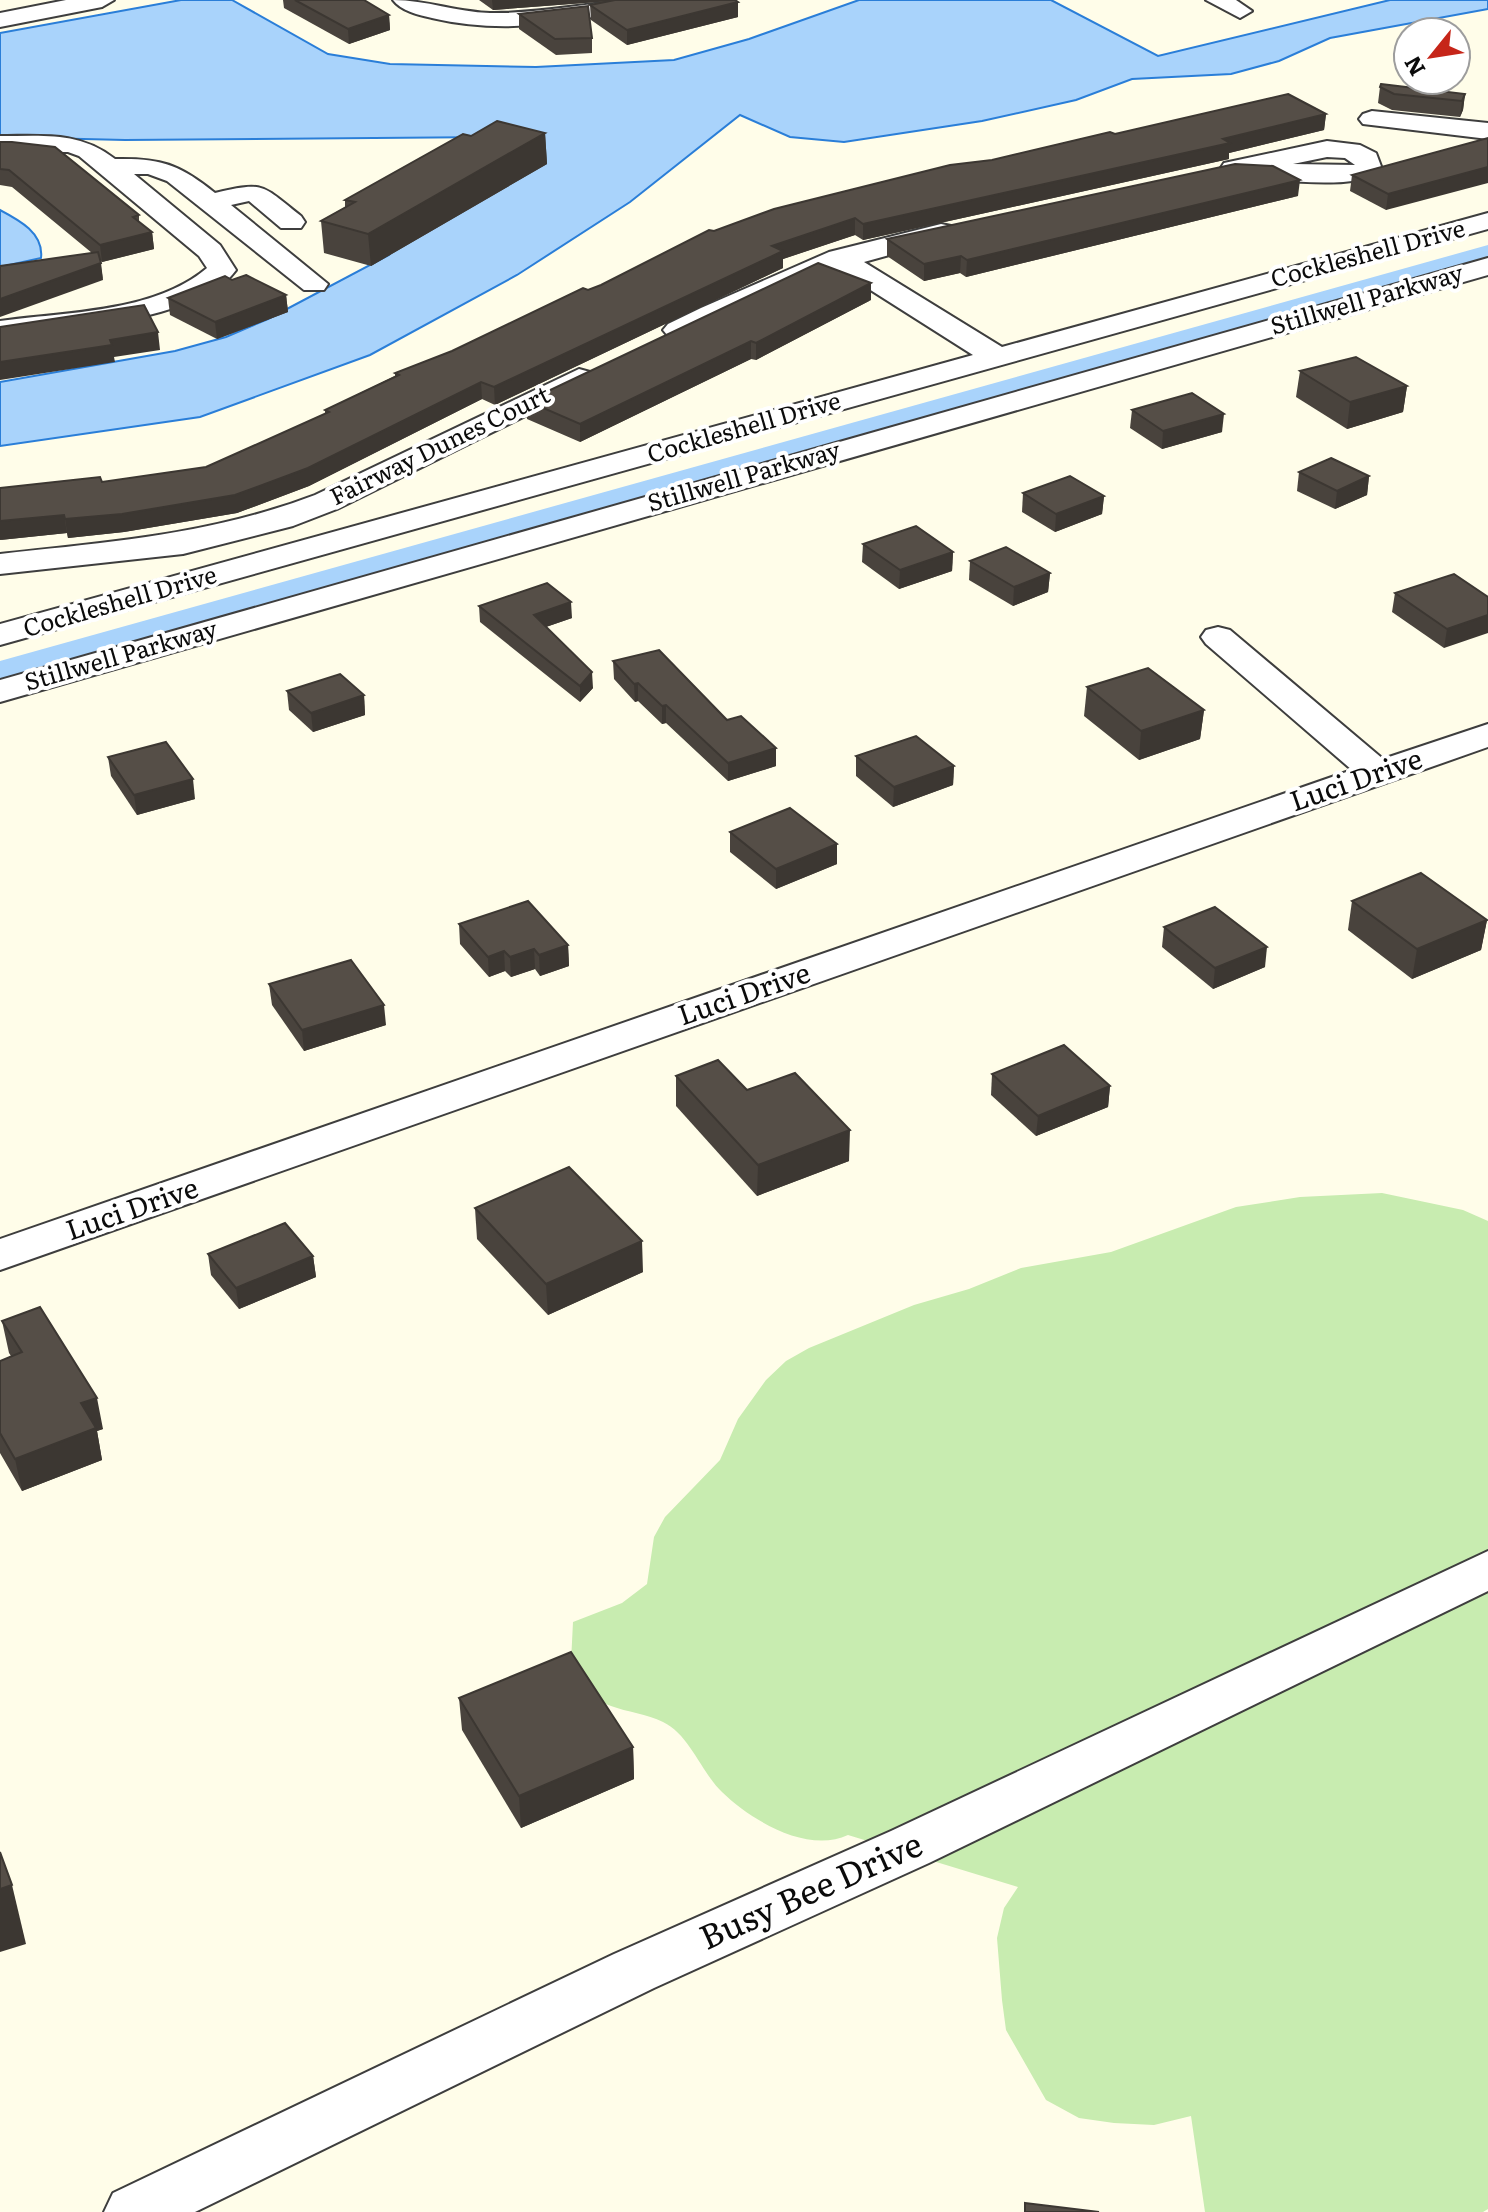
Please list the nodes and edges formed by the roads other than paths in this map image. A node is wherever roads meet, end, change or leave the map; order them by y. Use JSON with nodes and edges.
{"nodes":[{"id":1,"x":7,"y":0,"type":"edge"},
{"id":2,"x":102,"y":0,"type":"edge"},
{"id":3,"x":405,"y":0,"type":"edge"},
{"id":4,"x":638,"y":0,"type":"edge"},
{"id":5,"x":1218,"y":0,"type":"edge"},
{"id":6,"x":1240,"y":11,"type":"dead end"},
{"id":7,"x":27,"y":14,"type":"junction"},
{"id":8,"x":0,"y":20,"type":"edge"},
{"id":9,"x":1372,"y":119,"type":"dead end"},
{"id":10,"x":1488,"y":131,"type":"edge"},
{"id":11,"x":0,"y":144,"type":"edge"},
{"id":12,"x":109,"y":167,"type":"junction"},
{"id":13,"x":1233,"y":169,"type":"edge"},
{"id":14,"x":1203,"y":175,"type":"edge"},
{"id":15,"x":210,"y":202,"type":"junction"},
{"id":16,"x":1488,"y":221,"type":"edge"},
{"id":17,"x":291,"y":222,"type":"dead end"},
{"id":18,"x":970,"y":225,"type":"edge"},
{"id":19,"x":839,"y":258,"type":"junction"},
{"id":20,"x":1488,"y":266,"type":"edge"},
{"id":21,"x":314,"y":284,"type":"dead end"},
{"id":22,"x":0,"y":330,"type":"edge"},
{"id":23,"x":654,"y":342,"type":"edge"},
{"id":24,"x":997,"y":357,"type":"junction"},
{"id":25,"x":611,"y":363,"type":"edge"},
{"id":26,"x":0,"y":564,"type":"edge"},
{"id":27,"x":0,"y":635,"type":"edge"},
{"id":28,"x":1218,"y":637,"type":"dead end"},
{"id":29,"x":0,"y":691,"type":"edge"},
{"id":30,"x":1488,"y":735,"type":"edge"},
{"id":31,"x":1377,"y":773,"type":"junction"},
{"id":32,"x":0,"y":1255,"type":"edge"},
{"id":33,"x":1488,"y":1569,"type":"edge"},
{"id":34,"x":134,"y":2212,"type":"edge"}],
"edges":[{"from":1,"to":7,"type":"street"},
{"from":2,"to":7,"type":"street"},
{"from":3,"to":4,"type":"street"},
{"from":5,"to":6,"type":"street"},
{"from":7,"to":8,"type":"street"},
{"from":9,"to":10,"type":"street"},
{"from":11,"to":12,"type":"street"},
{"from":12,"to":15,"type":"street"},
{"from":12,"to":22,"type":"street"},
{"from":13,"to":14,"type":"street"},
{"from":15,"to":17,"type":"street"},
{"from":15,"to":21,"type":"street"},
{"from":16,"to":24,"type":"street","name":"Cockleshell Drive"},
{"from":18,"to":19,"type":"street"},
{"from":19,"to":23,"type":"street"},
{"from":19,"to":24,"type":"street"},
{"from":20,"to":29,"type":"street","name":"Stillwell Parkway"},
{"from":24,"to":27,"type":"street","name":"Cockleshell Drive"},
{"from":25,"to":26,"type":"street","name":"Fairway Dunes Court"},
{"from":28,"to":31,"type":"street"},
{"from":30,"to":31,"type":"street","name":"Luci Drive"},
{"from":31,"to":32,"type":"street","name":"Luci Drive"},
{"from":33,"to":34,"type":"street","name":"Busy Bee Drive"}]}
